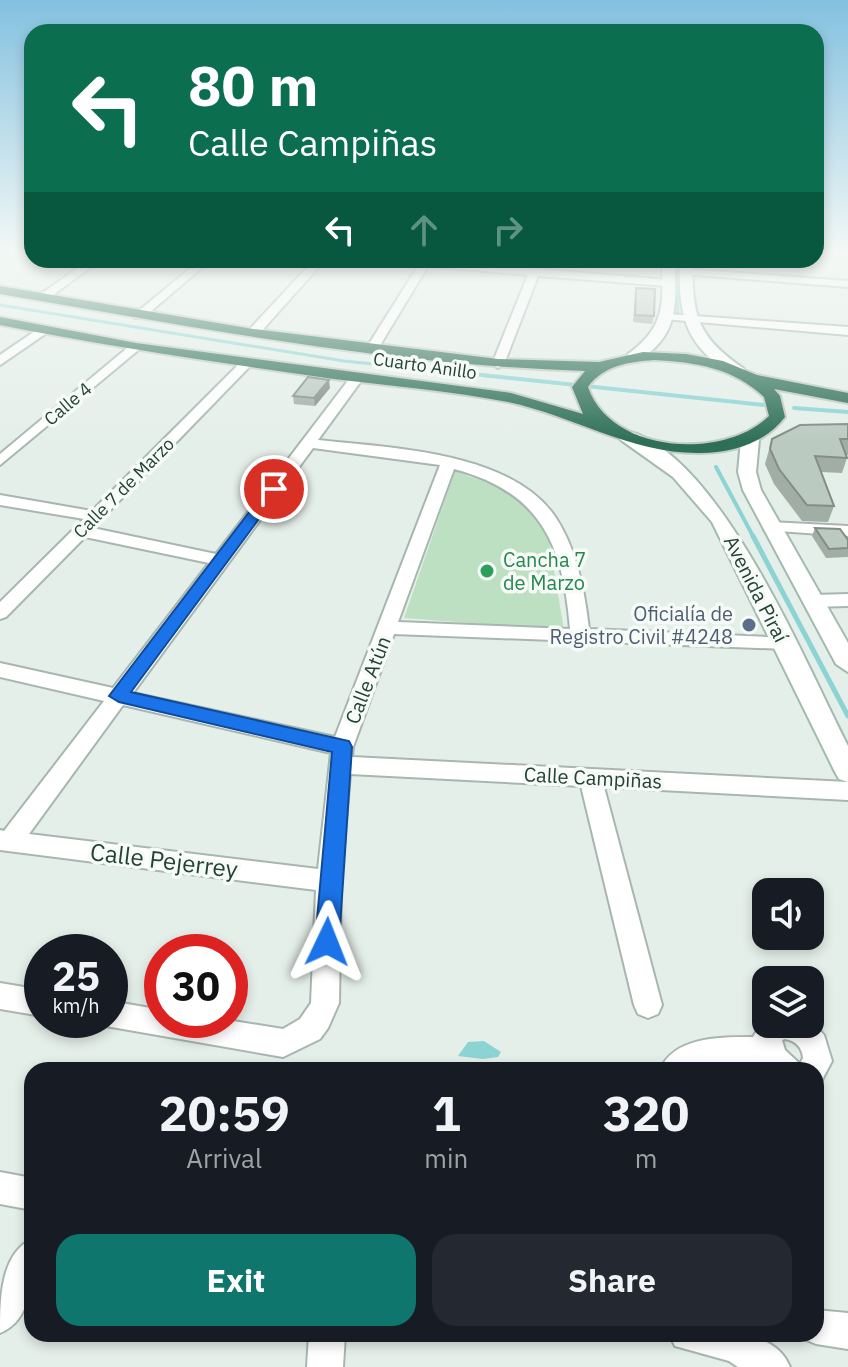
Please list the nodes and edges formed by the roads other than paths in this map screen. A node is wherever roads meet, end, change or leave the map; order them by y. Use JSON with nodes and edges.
{"nodes":[{"id":1,"x":127,"y":314,"type":"edge"},
{"id":2,"x":142,"y":314,"type":"edge"},
{"id":3,"x":271,"y":314,"type":"edge"},
{"id":4,"x":394,"y":314,"type":"edge"},
{"id":5,"x":518,"y":314,"type":"edge"},
{"id":6,"x":669,"y":314,"type":"edge"},
{"id":7,"x":686,"y":314,"type":"edge"},
{"id":8,"x":139,"y":316,"type":"junction"},
{"id":9,"x":669,"y":317,"type":"junction"},
{"id":10,"x":686,"y":318,"type":"junction"},
{"id":11,"x":0,"y":321,"type":"edge"},
{"id":12,"x":45,"y":330,"type":"junction"},
{"id":13,"x":840,"y":332,"type":"edge"},
{"id":14,"x":253,"y":333,"type":"junction"},
{"id":15,"x":136,"y":347,"type":"junction"},
{"id":16,"x":373,"y":347,"type":"junction"},
{"id":17,"x":633,"y":357,"type":"junction"},
{"id":18,"x":0,"y":361,"type":"edge"},
{"id":19,"x":248,"y":362,"type":"junction"},
{"id":20,"x":498,"y":364,"type":"junction"},
{"id":21,"x":593,"y":372,"type":"junction"},
{"id":22,"x":746,"y":375,"type":"junction"},
{"id":23,"x":358,"y":377,"type":"junction"},
{"id":24,"x":848,"y":398,"type":"edge"},
{"id":25,"x":605,"y":426,"type":"junction"},
{"id":26,"x":792,"y":429,"type":"edge"},
{"id":27,"x":627,"y":436,"type":"junction"},
{"id":28,"x":756,"y":438,"type":"junction"},
{"id":29,"x":309,"y":443,"type":"junction"},
{"id":30,"x":0,"y":461,"type":"edge"},
{"id":31,"x":449,"y":462,"type":"junction"},
{"id":32,"x":0,"y":500,"type":"edge"},
{"id":33,"x":96,"y":516,"type":"junction"},
{"id":34,"x":770,"y":527,"type":"junction"},
{"id":35,"x":82,"y":531,"type":"junction"},
{"id":36,"x":848,"y":531,"type":"edge"},
{"id":37,"x":221,"y":560,"type":"junction"},
{"id":38,"x":848,"y":600,"type":"edge"},
{"id":39,"x":813,"y":601,"type":"junction"},
{"id":40,"x":0,"y":613,"type":"edge"},
{"id":41,"x":388,"y":628,"type":"junction"},
{"id":42,"x":580,"y":636,"type":"junction"},
{"id":43,"x":785,"y":643,"type":"junction"},
{"id":44,"x":848,"y":664,"type":"edge"},
{"id":45,"x":0,"y":670,"type":"edge"},
{"id":46,"x":119,"y":696,"type":"junction"},
{"id":47,"x":340,"y":756,"type":"junction"},
{"id":48,"x":848,"y":772,"type":"edge"},
{"id":49,"x":590,"y":778,"type":"junction"},
{"id":50,"x":848,"y":791,"type":"edge"},
{"id":51,"x":5,"y":841,"type":"edge"},
{"id":52,"x":329,"y":881,"type":"junction"},
{"id":53,"x":0,"y":996,"type":"edge"},
{"id":54,"x":24,"y":1000,"type":"edge"},
{"id":55,"x":648,"y":1005,"type":"dead end"},
{"id":56,"x":128,"y":1018,"type":"edge"},
{"id":57,"x":778,"y":1061,"type":"edge"},
{"id":58,"x":681,"y":1062,"type":"edge"},
{"id":59,"x":817,"y":1062,"type":"edge"},
{"id":60,"x":0,"y":1188,"type":"edge"},
{"id":61,"x":24,"y":1192,"type":"edge"},
{"id":62,"x":24,"y":1271,"type":"edge"},
{"id":63,"x":0,"y":1316,"type":"edge"},
{"id":64,"x":824,"y":1328,"type":"edge"},
{"id":65,"x":848,"y":1331,"type":"edge"},
{"id":66,"x":327,"y":1342,"type":"edge"},
{"id":67,"x":740,"y":1345,"type":"edge"},
{"id":68,"x":325,"y":1367,"type":"edge"},
{"id":69,"x":772,"y":1367,"type":"edge"}],
"edges":[{"from":1,"to":8,"type":"highway","name":"Cuarto Anillo"},
{"from":2,"to":8,"type":"street"},
{"from":3,"to":14,"type":"street"},
{"from":4,"to":16,"type":"street"},
{"from":5,"to":20,"type":"street"},
{"from":6,"to":9,"type":"main road"},
{"from":7,"to":10,"type":"main road"},
{"from":8,"to":14,"type":"highway","name":"Cuarto Anillo"},
{"from":9,"to":10,"type":"street"},
{"from":9,"to":17,"type":"main road"},
{"from":10,"to":13,"type":"street"},
{"from":10,"to":22,"type":"main road"},
{"from":11,"to":12,"type":"highway","name":"Cuarto Anillo"},
{"from":12,"to":15,"type":"highway","name":"Cuarto Anillo"},
{"from":12,"to":18,"type":"street"},
{"from":14,"to":16,"type":"highway","name":"Cuarto Anillo"},
{"from":15,"to":19,"type":"highway","name":"Cuarto Anillo"},
{"from":15,"to":30,"type":"street","name":"Calle 4"},
{"from":16,"to":20,"type":"highway","name":"Cuarto Anillo"},
{"from":17,"to":21,"type":"highway","name":"Cuarto Anillo"},
{"from":17,"to":22,"type":"highway","name":"Cuarto Anillo"},
{"from":19,"to":23,"type":"highway","name":"Cuarto Anillo"},
{"from":19,"to":33,"type":"street","name":"Calle 7 de Marzo"},
{"from":20,"to":21,"type":"highway","name":"Cuarto Anillo"},
{"from":21,"to":25,"type":"highway"},
{"from":22,"to":24,"type":"highway","name":"Cuarto Anillo"},
{"from":22,"to":28,"type":"highway"},
{"from":23,"to":25,"type":"highway","name":"Cuarto Anillo"},
{"from":23,"to":29,"type":"street"},
{"from":25,"to":27,"type":"highway","name":"Cuarto Anillo"},
{"from":26,"to":28,"type":"highway"},
{"from":27,"to":28,"type":"highway","name":"Cuarto Anillo"},
{"from":27,"to":43,"type":"main road","name":"Avenida Piraí"},
{"from":28,"to":34,"type":"main road","name":"Avenida Piraí"},
{"from":29,"to":31,"type":"street"},
{"from":29,"to":37,"type":"street"},
{"from":31,"to":41,"type":"street","name":"Calle Atún"},
{"from":31,"to":42,"type":"street"},
{"from":32,"to":33,"type":"street"},
{"from":33,"to":35,"type":"street","name":"Calle 7 de Marzo"},
{"from":34,"to":36,"type":"street"},
{"from":34,"to":39,"type":"main road","name":"Avenida Piraí"},
{"from":35,"to":37,"type":"street"},
{"from":35,"to":40,"type":"street","name":"Calle 7 de Marzo"},
{"from":37,"to":46,"type":"street"},
{"from":38,"to":39,"type":"street"},
{"from":39,"to":44,"type":"main road","name":"Avenida Piraí"},
{"from":41,"to":42,"type":"street"},
{"from":41,"to":47,"type":"street","name":"Calle Atún"},
{"from":42,"to":43,"type":"street"},
{"from":43,"to":48,"type":"main road","name":"Avenida Piraí"},
{"from":45,"to":46,"type":"street","name":"Calle Campiñas"},
{"from":46,"to":47,"type":"street","name":"Calle Campiñas"},
{"from":46,"to":51,"type":"street"},
{"from":47,"to":49,"type":"street","name":"Calle Campiñas"},
{"from":47,"to":52,"type":"street","name":"Calle Atún"},
{"from":49,"to":50,"type":"street","name":"Calle Campiñas"},
{"from":49,"to":55,"type":"street"},
{"from":51,"to":52,"type":"street","name":"Calle Pejerrey"},
{"from":52,"to":56,"type":"street","name":"Calle Atún"},
{"from":53,"to":54,"type":"street"},
{"from":57,"to":58,"type":"street"},
{"from":57,"to":59,"type":"street"},
{"from":60,"to":61,"type":"street"},
{"from":62,"to":63,"type":"street"},
{"from":64,"to":65,"type":"street"},
{"from":66,"to":68,"type":"street"},
{"from":67,"to":69,"type":"street"}]}
